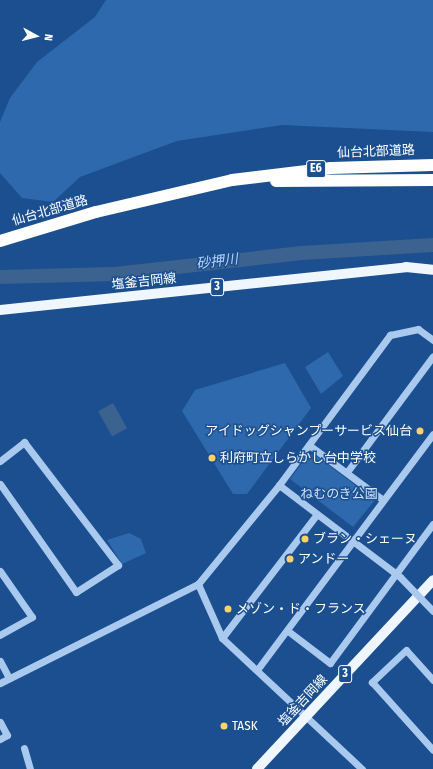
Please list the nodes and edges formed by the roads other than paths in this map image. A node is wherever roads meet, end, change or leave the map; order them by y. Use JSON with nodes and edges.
{"nodes":[{"id":1,"x":433,"y":165,"type":"edge"},
{"id":2,"x":433,"y":180,"type":"edge"},
{"id":3,"x":201,"y":188,"type":"junction"},
{"id":4,"x":0,"y":241,"type":"edge"},
{"id":5,"x":433,"y":270,"type":"edge"},
{"id":6,"x":0,"y":310,"type":"edge"},
{"id":7,"x":433,"y":340,"type":"edge"},
{"id":8,"x":433,"y":356,"type":"edge"},
{"id":9,"x":433,"y":434,"type":"edge"},
{"id":10,"x":309,"y":445,"type":"junction"},
{"id":11,"x":0,"y":461,"type":"edge"},
{"id":12,"x":347,"y":472,"type":"junction"},
{"id":13,"x":0,"y":484,"type":"edge"},
{"id":14,"x":279,"y":485,"type":"junction"},
{"id":15,"x":383,"y":500,"type":"junction"},
{"id":16,"x":317,"y":514,"type":"junction"},
{"id":17,"x":433,"y":524,"type":"edge"},
{"id":18,"x":354,"y":541,"type":"junction"},
{"id":19,"x":0,"y":571,"type":"edge"},
{"id":20,"x":399,"y":576,"type":"junction"},
{"id":21,"x":433,"y":580,"type":"edge"},
{"id":22,"x":198,"y":584,"type":"junction"},
{"id":23,"x":433,"y":611,"type":"edge"},
{"id":24,"x":288,"y":631,"type":"junction"},
{"id":25,"x":0,"y":634,"type":"edge"},
{"id":26,"x":222,"y":638,"type":"junction"},
{"id":27,"x":0,"y":661,"type":"edge"},
{"id":28,"x":257,"y":670,"type":"junction"},
{"id":29,"x":9,"y":678,"type":"junction"},
{"id":30,"x":433,"y":680,"type":"edge"},
{"id":31,"x":0,"y":683,"type":"edge"},
{"id":32,"x":306,"y":716,"type":"junction"},
{"id":33,"x":0,"y":722,"type":"edge"},
{"id":34,"x":0,"y":739,"type":"edge"},
{"id":35,"x":24,"y":748,"type":"dead end"},
{"id":36,"x":433,"y":750,"type":"edge"},
{"id":37,"x":30,"y":769,"type":"edge"},
{"id":38,"x":257,"y":769,"type":"edge"},
{"id":39,"x":362,"y":769,"type":"edge"}],
"edges":[{"from":1,"to":3,"type":"highway","name":"仙台北部道路","number":"E6"},
{"from":2,"to":3,"type":"highway","name":"仙台北部道路","number":"E6"},
{"from":3,"to":4,"type":"highway","name":"仙台北部道路","number":"E6"},
{"from":5,"to":6,"type":"main road","name":"塩釜吉岡線","number":"3"},
{"from":7,"to":10,"type":"street"},
{"from":8,"to":12,"type":"street"},
{"from":9,"to":15,"type":"street"},
{"from":10,"to":12,"type":"street"},
{"from":10,"to":14,"type":"street"},
{"from":11,"to":13,"type":"street"},
{"from":12,"to":15,"type":"street"},
{"from":14,"to":16,"type":"street"},
{"from":14,"to":22,"type":"street"},
{"from":15,"to":18,"type":"street"},
{"from":16,"to":18,"type":"street"},
{"from":16,"to":26,"type":"street"},
{"from":17,"to":20,"type":"street"},
{"from":18,"to":20,"type":"street"},
{"from":18,"to":24,"type":"street"},
{"from":19,"to":25,"type":"street"},
{"from":20,"to":23,"type":"street","bridge":true},
{"from":20,"to":24,"type":"street"},
{"from":21,"to":32,"type":"main road","name":"塩釜吉岡線","number":"3"},
{"from":22,"to":26,"type":"street"},
{"from":22,"to":29,"type":"street"},
{"from":24,"to":28,"type":"street"},
{"from":26,"to":28,"type":"street"},
{"from":27,"to":29,"type":"street"},
{"from":28,"to":32,"type":"street"},
{"from":29,"to":31,"type":"street"},
{"from":30,"to":36,"type":"street"},
{"from":32,"to":38,"type":"main road","name":"塩釜吉岡線","number":"3"},
{"from":32,"to":39,"type":"street"},
{"from":33,"to":34,"type":"street"},
{"from":35,"to":37,"type":"street"}]}
